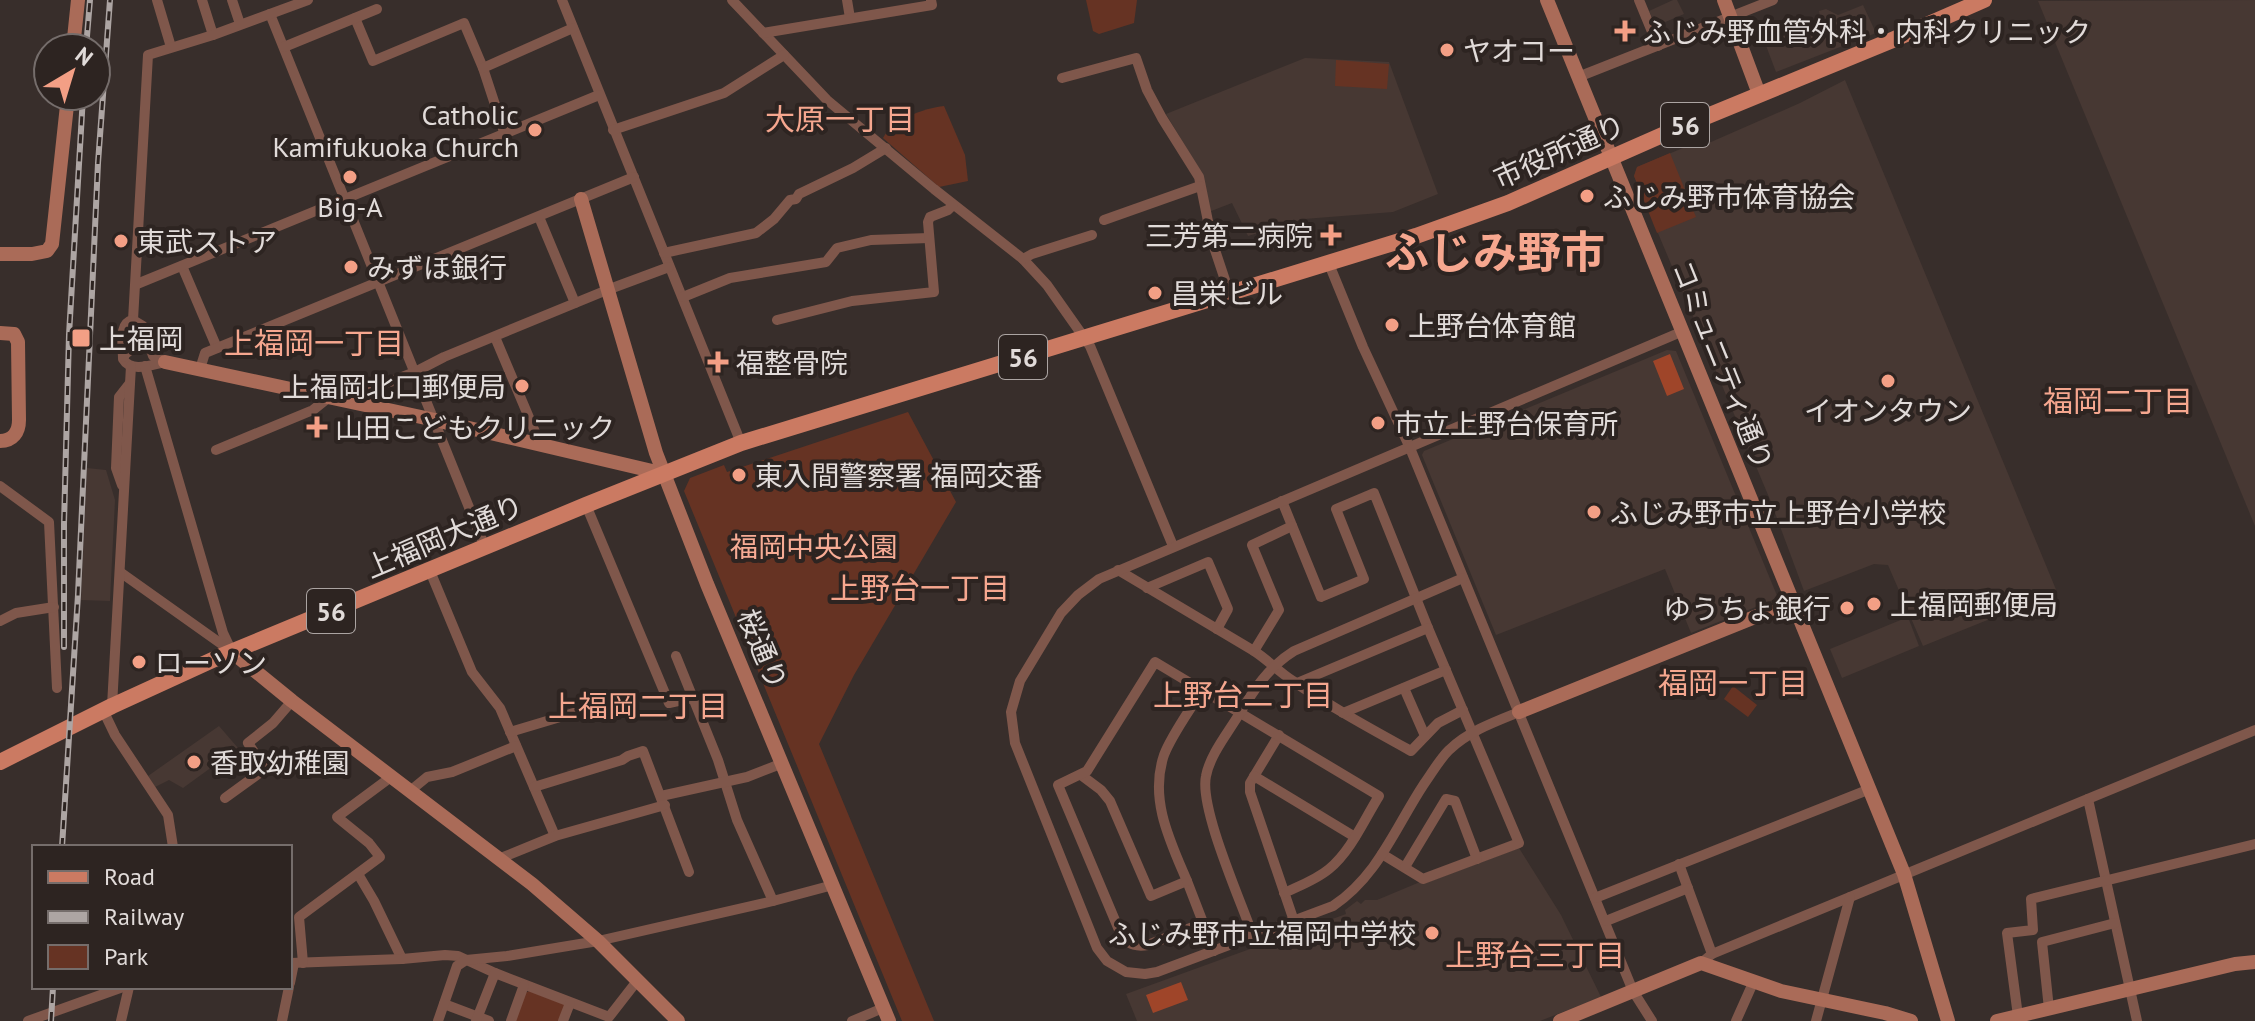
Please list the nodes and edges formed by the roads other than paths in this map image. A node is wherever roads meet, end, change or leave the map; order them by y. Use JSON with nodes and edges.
{"nodes":[{"id":1,"x":78,"y":0,"type":"edge"},
{"id":2,"x":157,"y":0,"type":"edge"},
{"id":3,"x":202,"y":0,"type":"edge"},
{"id":4,"x":232,"y":0,"type":"edge"},
{"id":5,"x":308,"y":0,"type":"edge"},
{"id":6,"x":562,"y":0,"type":"edge"},
{"id":7,"x":732,"y":0,"type":"edge"},
{"id":8,"x":847,"y":0,"type":"edge"},
{"id":9,"x":931,"y":0,"type":"edge"},
{"id":10,"x":1547,"y":0,"type":"edge"},
{"id":11,"x":1639,"y":0,"type":"edge"},
{"id":12,"x":1724,"y":0,"type":"edge"},
{"id":13,"x":1773,"y":0,"type":"edge"},
{"id":14,"x":1977,"y":2,"type":"edge"},
{"id":15,"x":275,"y":8,"type":"edge"},
{"id":16,"x":377,"y":9,"type":"dead end"},
{"id":17,"x":355,"y":18,"type":"junction"},
{"id":18,"x":850,"y":18,"type":"junction"},
{"id":19,"x":1731,"y":18,"type":"junction"},
{"id":20,"x":240,"y":24,"type":"junction"},
{"id":21,"x":573,"y":28,"type":"junction"},
{"id":22,"x":75,"y":32,"type":"edge"},
{"id":23,"x":763,"y":33,"type":"junction"},
{"id":24,"x":213,"y":35,"type":"junction"},
{"id":25,"x":1658,"y":46,"type":"junction"},
{"id":26,"x":171,"y":47,"type":"junction"},
{"id":27,"x":284,"y":47,"type":"junction"},
{"id":28,"x":784,"y":55,"type":"junction"},
{"id":29,"x":483,"y":68,"type":"junction"},
{"id":30,"x":1578,"y":77,"type":"junction"},
{"id":31,"x":1062,"y":78,"type":"dead end"},
{"id":32,"x":1759,"y":94,"type":"junction"},
{"id":33,"x":599,"y":95,"type":"junction"},
{"id":34,"x":66,"y":112,"type":"edge"},
{"id":35,"x":613,"y":130,"type":"junction"},
{"id":36,"x":505,"y":135,"type":"junction"},
{"id":37,"x":886,"y":148,"type":"junction"},
{"id":38,"x":1611,"y":158,"type":"junction"},
{"id":39,"x":634,"y":177,"type":"junction"},
{"id":40,"x":1200,"y":186,"type":"junction"},
{"id":41,"x":345,"y":199,"type":"junction"},
{"id":42,"x":581,"y":199,"type":"junction"},
{"id":43,"x":953,"y":205,"type":"junction"},
{"id":44,"x":539,"y":217,"type":"junction"},
{"id":45,"x":1104,"y":220,"type":"dead end"},
{"id":46,"x":1092,"y":235,"type":"dead end"},
{"id":47,"x":929,"y":238,"type":"junction"},
{"id":48,"x":664,"y":253,"type":"junction"},
{"id":49,"x":0,"y":254,"type":"edge"},
{"id":50,"x":1023,"y":259,"type":"junction"},
{"id":51,"x":1329,"y":264,"type":"junction"},
{"id":52,"x":182,"y":266,"type":"junction"},
{"id":53,"x":669,"y":267,"type":"junction"},
{"id":54,"x":379,"y":281,"type":"junction"},
{"id":55,"x":137,"y":284,"type":"junction"},
{"id":56,"x":607,"y":290,"type":"junction"},
{"id":57,"x":1229,"y":292,"type":"junction"},
{"id":58,"x":683,"y":297,"type":"junction"},
{"id":59,"x":575,"y":303,"type":"junction"},
{"id":60,"x":133,"y":320,"type":"junction"},
{"id":61,"x":777,"y":320,"type":"dead end"},
{"id":62,"x":1681,"y":332,"type":"junction"},
{"id":63,"x":0,"y":333,"type":"edge"},
{"id":64,"x":495,"y":337,"type":"junction"},
{"id":65,"x":1084,"y":338,"type":"junction"},
{"id":66,"x":217,"y":348,"type":"junction"},
{"id":67,"x":123,"y":357,"type":"junction"},
{"id":68,"x":152,"y":360,"type":"junction"},
{"id":69,"x":131,"y":366,"type":"junction"},
{"id":70,"x":200,"y":369,"type":"junction"},
{"id":71,"x":415,"y":372,"type":"junction"},
{"id":72,"x":328,"y":398,"type":"junction"},
{"id":73,"x":358,"y":404,"type":"junction"},
{"id":74,"x":435,"y":420,"type":"junction"},
{"id":75,"x":0,"y":441,"type":"edge"},
{"id":76,"x":741,"y":443,"type":"junction"},
{"id":77,"x":541,"y":446,"type":"junction"},
{"id":78,"x":1410,"y":448,"type":"junction"},
{"id":79,"x":216,"y":450,"type":"dead end"},
{"id":80,"x":665,"y":474,"type":"junction"},
{"id":81,"x":0,"y":486,"type":"edge"},
{"id":82,"x":1282,"y":501,"type":"junction"},
{"id":83,"x":586,"y":505,"type":"junction"},
{"id":84,"x":1292,"y":526,"type":"junction"},
{"id":85,"x":1173,"y":546,"type":"junction"},
{"id":86,"x":485,"y":547,"type":"junction"},
{"id":87,"x":1118,"y":570,"type":"junction"},
{"id":88,"x":430,"y":571,"type":"junction"},
{"id":89,"x":120,"y":572,"type":"junction"},
{"id":90,"x":1463,"y":578,"type":"junction"},
{"id":91,"x":1147,"y":588,"type":"junction"},
{"id":92,"x":1416,"y":598,"type":"junction"},
{"id":93,"x":1792,"y":602,"type":"junction"},
{"id":94,"x":54,"y":607,"type":"junction"},
{"id":95,"x":0,"y":621,"type":"edge"},
{"id":96,"x":1428,"y":628,"type":"junction"},
{"id":97,"x":1217,"y":629,"type":"junction"},
{"id":98,"x":1254,"y":651,"type":"junction"},
{"id":99,"x":232,"y":652,"type":"junction"},
{"id":100,"x":676,"y":656,"type":"dead end"},
{"id":101,"x":1274,"y":666,"type":"junction"},
{"id":102,"x":1446,"y":670,"type":"junction"},
{"id":103,"x":1297,"y":683,"type":"junction"},
{"id":104,"x":57,"y":688,"type":"dead end"},
{"id":105,"x":1404,"y":688,"type":"junction"},
{"id":106,"x":1202,"y":690,"type":"junction"},
{"id":107,"x":692,"y":698,"type":"junction"},
{"id":108,"x":292,"y":701,"type":"junction"},
{"id":109,"x":108,"y":708,"type":"junction"},
{"id":110,"x":587,"y":709,"type":"dead end"},
{"id":111,"x":1463,"y":710,"type":"junction"},
{"id":112,"x":1240,"y":712,"type":"junction"},
{"id":113,"x":1519,"y":712,"type":"junction"},
{"id":114,"x":1343,"y":713,"type":"junction"},
{"id":115,"x":2255,"y":730,"type":"edge"},
{"id":116,"x":510,"y":732,"type":"junction"},
{"id":117,"x":1473,"y":732,"type":"junction"},
{"id":118,"x":1279,"y":735,"type":"junction"},
{"id":119,"x":1425,"y":736,"type":"junction"},
{"id":120,"x":516,"y":746,"type":"junction"},
{"id":121,"x":0,"y":760,"type":"edge"},
{"id":122,"x":783,"y":763,"type":"junction"},
{"id":123,"x":1081,"y":775,"type":"junction"},
{"id":124,"x":1254,"y":776,"type":"junction"},
{"id":125,"x":391,"y":777,"type":"junction"},
{"id":126,"x":726,"y":781,"type":"junction"},
{"id":127,"x":534,"y":787,"type":"junction"},
{"id":128,"x":1870,"y":789,"type":"junction"},
{"id":129,"x":410,"y":791,"type":"junction"},
{"id":130,"x":225,"y":798,"type":"dead end"},
{"id":131,"x":2088,"y":799,"type":"junction"},
{"id":132,"x":663,"y":800,"type":"junction"},
{"id":133,"x":555,"y":836,"type":"junction"},
{"id":134,"x":1355,"y":837,"type":"junction"},
{"id":135,"x":2255,"y":844,"type":"edge"},
{"id":136,"x":173,"y":845,"type":"edge"},
{"id":137,"x":1382,"y":854,"type":"junction"},
{"id":138,"x":501,"y":858,"type":"junction"},
{"id":139,"x":1477,"y":859,"type":"junction"},
{"id":140,"x":1679,"y":864,"type":"junction"},
{"id":141,"x":1405,"y":867,"type":"junction"},
{"id":142,"x":689,"y":872,"type":"dead end"},
{"id":143,"x":358,"y":874,"type":"junction"},
{"id":144,"x":1904,"y":874,"type":"junction"},
{"id":145,"x":2106,"y":880,"type":"junction"},
{"id":146,"x":1187,"y":881,"type":"junction"},
{"id":147,"x":833,"y":885,"type":"junction"},
{"id":148,"x":1688,"y":888,"type":"junction"},
{"id":149,"x":1284,"y":893,"type":"junction"},
{"id":150,"x":1850,"y":897,"type":"junction"},
{"id":151,"x":1595,"y":898,"type":"junction"},
{"id":152,"x":773,"y":901,"type":"junction"},
{"id":153,"x":1294,"y":921,"type":"junction"},
{"id":154,"x":1606,"y":921,"type":"junction"},
{"id":155,"x":1203,"y":923,"type":"junction"},
{"id":156,"x":2115,"y":923,"type":"junction"},
{"id":157,"x":1253,"y":936,"type":"junction"},
{"id":158,"x":598,"y":941,"type":"junction"},
{"id":159,"x":1214,"y":951,"type":"junction"},
{"id":160,"x":402,"y":959,"type":"junction"},
{"id":161,"x":1707,"y":959,"type":"junction"},
{"id":162,"x":466,"y":960,"type":"junction"},
{"id":163,"x":2255,"y":962,"type":"edge"},
{"id":164,"x":296,"y":963,"type":"edge"},
{"id":165,"x":495,"y":973,"type":"junction"},
{"id":166,"x":637,"y":981,"type":"junction"},
{"id":167,"x":1753,"y":983,"type":"junction"},
{"id":168,"x":524,"y":985,"type":"junction"},
{"id":169,"x":120,"y":989,"type":"edge"},
{"id":170,"x":126,"y":989,"type":"edge"},
{"id":171,"x":289,"y":989,"type":"edge"},
{"id":172,"x":2131,"y":989,"type":"junction"},
{"id":173,"x":1633,"y":991,"type":"junction"},
{"id":174,"x":1822,"y":1001,"type":"junction"},
{"id":175,"x":570,"y":1003,"type":"junction"},
{"id":176,"x":444,"y":1004,"type":"junction"},
{"id":177,"x":2049,"y":1009,"type":"junction"},
{"id":178,"x":886,"y":1015,"type":"edge"},
{"id":179,"x":2018,"y":1016,"type":"junction"},
{"id":180,"x":598,"y":1017,"type":"edge"},
{"id":181,"x":1880,"y":1017,"type":"edge"},
{"id":182,"x":481,"y":1020,"type":"edge"},
{"id":183,"x":28,"y":1021,"type":"edge"},
{"id":184,"x":121,"y":1021,"type":"edge"},
{"id":185,"x":282,"y":1021,"type":"edge"},
{"id":186,"x":438,"y":1021,"type":"edge"},
{"id":187,"x":511,"y":1021,"type":"edge"},
{"id":188,"x":563,"y":1021,"type":"edge"},
{"id":189,"x":678,"y":1021,"type":"edge"},
{"id":190,"x":852,"y":1021,"type":"edge"},
{"id":191,"x":1560,"y":1021,"type":"edge"},
{"id":192,"x":1652,"y":1021,"type":"edge"},
{"id":193,"x":1736,"y":1021,"type":"edge"},
{"id":194,"x":1816,"y":1021,"type":"edge"},
{"id":195,"x":1911,"y":1021,"type":"edge"},
{"id":196,"x":1948,"y":1021,"type":"edge"},
{"id":197,"x":1997,"y":1021,"type":"edge"},
{"id":198,"x":2137,"y":1021,"type":"edge"}],
"edges":[{"from":1,"to":22,"type":"street"},
{"from":2,"to":26,"type":"street"},
{"from":3,"to":24,"type":"street"},
{"from":4,"to":20,"type":"street"},
{"from":5,"to":15,"type":"street"},
{"from":6,"to":21,"type":"street"},
{"from":7,"to":23,"type":"street"},
{"from":8,"to":18,"type":"street"},
{"from":9,"to":18,"type":"street"},
{"from":10,"to":30,"type":"street","name":"コミュニティ通り"},
{"from":11,"to":25,"type":"street"},
{"from":12,"to":19,"type":"street"},
{"from":13,"to":19,"type":"street"},
{"from":14,"to":32,"type":"main road","name":"市役所通り","number":"56"},
{"from":15,"to":20,"type":"street"},
{"from":15,"to":27,"type":"street"},
{"from":16,"to":17,"type":"street"},
{"from":17,"to":27,"type":"street"},
{"from":17,"to":29,"type":"street"},
{"from":18,"to":23,"type":"street"},
{"from":19,"to":25,"type":"street"},
{"from":19,"to":32,"type":"street"},
{"from":20,"to":24,"type":"street"},
{"from":21,"to":29,"type":"street"},
{"from":21,"to":33,"type":"street"},
{"from":23,"to":28,"type":"street"},
{"from":24,"to":26,"type":"street"},
{"from":25,"to":30,"type":"street"},
{"from":26,"to":55,"type":"street"},
{"from":27,"to":41,"type":"street"},
{"from":28,"to":35,"type":"street"},
{"from":28,"to":37,"type":"street"},
{"from":29,"to":36,"type":"street"},
{"from":30,"to":38,"type":"street","name":"コミュニティ通り"},
{"from":31,"to":40,"type":"street"},
{"from":32,"to":38,"type":"main road","name":"市役所通り","number":"56"},
{"from":33,"to":35,"type":"street"},
{"from":33,"to":36,"type":"street"},
{"from":34,"to":49,"type":"street"},
{"from":35,"to":39,"type":"street"},
{"from":36,"to":41,"type":"street"},
{"from":37,"to":43,"type":"street"},
{"from":37,"to":48,"type":"street"},
{"from":38,"to":51,"type":"main road","name":"市役所通り","number":"56"},
{"from":38,"to":62,"type":"street","name":"コミュニティ通り"},
{"from":39,"to":42,"type":"street"},
{"from":39,"to":48,"type":"street"},
{"from":40,"to":45,"type":"street"},
{"from":40,"to":57,"type":"street"},
{"from":41,"to":52,"type":"street"},
{"from":41,"to":54,"type":"street"},
{"from":42,"to":44,"type":"street"},
{"from":42,"to":56,"type":"street","name":"桜通り"},
{"from":43,"to":47,"type":"street"},
{"from":43,"to":50,"type":"street"},
{"from":44,"to":54,"type":"street"},
{"from":44,"to":59,"type":"street"},
{"from":46,"to":50,"type":"street"},
{"from":47,"to":58,"type":"street"},
{"from":47,"to":61,"type":"street"},
{"from":48,"to":53,"type":"street"},
{"from":50,"to":65,"type":"street"},
{"from":51,"to":57,"type":"main road","number":"56"},
{"from":51,"to":78,"type":"street"},
{"from":52,"to":55,"type":"street"},
{"from":52,"to":66,"type":"street"},
{"from":53,"to":56,"type":"street"},
{"from":53,"to":58,"type":"street"},
{"from":54,"to":66,"type":"street"},
{"from":54,"to":71,"type":"street"},
{"from":55,"to":60,"type":"street"},
{"from":56,"to":59,"type":"street"},
{"from":56,"to":80,"type":"street","name":"桜通り"},
{"from":57,"to":65,"type":"main road","number":"56"},
{"from":58,"to":76,"type":"street"},
{"from":59,"to":64,"type":"street"},
{"from":60,"to":67,"type":"street"},
{"from":60,"to":68,"type":"street"},
{"from":62,"to":78,"type":"street"},
{"from":62,"to":93,"type":"street","name":"コミュニティ通り"},
{"from":63,"to":75,"type":"street"},
{"from":64,"to":71,"type":"street"},
{"from":64,"to":77,"type":"street"},
{"from":65,"to":76,"type":"main road","number":"56"},
{"from":65,"to":85,"type":"street"},
{"from":66,"to":70,"type":"street"},
{"from":67,"to":68,"type":"street"},
{"from":67,"to":69,"type":"street"},
{"from":68,"to":69,"type":"street"},
{"from":68,"to":70,"type":"street"},
{"from":68,"to":99,"type":"street"},
{"from":69,"to":89,"type":"street"},
{"from":70,"to":72,"type":"street"},
{"from":71,"to":73,"type":"street"},
{"from":71,"to":74,"type":"street"},
{"from":72,"to":73,"type":"street"},
{"from":72,"to":79,"type":"street"},
{"from":73,"to":74,"type":"street"},
{"from":74,"to":77,"type":"street"},
{"from":74,"to":86,"type":"street"},
{"from":76,"to":80,"type":"main road","number":"56"},
{"from":77,"to":80,"type":"street"},
{"from":78,"to":82,"type":"street"},
{"from":78,"to":90,"type":"street"},
{"from":80,"to":83,"type":"main road","name":"上福岡大通り","number":"56"},
{"from":80,"to":122,"type":"street","name":"桜通り"},
{"from":81,"to":94,"type":"street"},
{"from":82,"to":84,"type":"street"},
{"from":82,"to":85,"type":"street"},
{"from":83,"to":86,"type":"main road","name":"上福岡大通り","number":"56"},
{"from":83,"to":107,"type":"street"},
{"from":84,"to":92,"type":"street"},
{"from":84,"to":98,"type":"street"},
{"from":85,"to":87,"type":"street"},
{"from":86,"to":88,"type":"main road","name":"上福岡大通り","number":"56"},
{"from":87,"to":91,"type":"street"},
{"from":87,"to":159,"type":"street"},
{"from":88,"to":99,"type":"main road","name":"上福岡大通り","number":"56"},
{"from":88,"to":116,"type":"street"},
{"from":89,"to":99,"type":"street"},
{"from":89,"to":109,"type":"street"},
{"from":90,"to":92,"type":"street"},
{"from":90,"to":113,"type":"street"},
{"from":91,"to":97,"type":"street"},
{"from":91,"to":97,"type":"street"},
{"from":92,"to":96,"type":"street"},
{"from":92,"to":101,"type":"street"},
{"from":93,"to":113,"type":"street"},
{"from":93,"to":128,"type":"street","name":"コミュニティ通り"},
{"from":94,"to":95,"type":"street"},
{"from":94,"to":104,"type":"street"},
{"from":96,"to":102,"type":"street"},
{"from":96,"to":103,"type":"street"},
{"from":97,"to":98,"type":"street"},
{"from":98,"to":101,"type":"street"},
{"from":99,"to":108,"type":"street"},
{"from":99,"to":109,"type":"main road","name":"上福岡大通り","number":"56"},
{"from":100,"to":107,"type":"street"},
{"from":101,"to":103,"type":"street"},
{"from":101,"to":112,"type":"street"},
{"from":102,"to":105,"type":"street"},
{"from":102,"to":111,"type":"street"},
{"from":103,"to":114,"type":"street"},
{"from":105,"to":114,"type":"street"},
{"from":105,"to":119,"type":"street"},
{"from":106,"to":112,"type":"street"},
{"from":106,"to":123,"type":"street"},
{"from":106,"to":146,"type":"street"},
{"from":107,"to":126,"type":"street"},
{"from":108,"to":125,"type":"street"},
{"from":108,"to":130,"type":"street"},
{"from":109,"to":121,"type":"main road","name":"上福岡大通り","number":"56"},
{"from":109,"to":136,"type":"street"},
{"from":110,"to":116,"type":"street"},
{"from":111,"to":117,"type":"street"},
{"from":111,"to":119,"type":"street"},
{"from":112,"to":118,"type":"street"},
{"from":112,"to":157,"type":"street"},
{"from":113,"to":117,"type":"street"},
{"from":113,"to":151,"type":"street"},
{"from":114,"to":119,"type":"street"},
{"from":115,"to":131,"type":"street"},
{"from":116,"to":120,"type":"street"},
{"from":117,"to":137,"type":"street"},
{"from":117,"to":139,"type":"street"},
{"from":118,"to":124,"type":"street"},
{"from":118,"to":134,"type":"street"},
{"from":120,"to":127,"type":"street"},
{"from":120,"to":129,"type":"street"},
{"from":122,"to":126,"type":"street"},
{"from":122,"to":147,"type":"street","name":"桜通り"},
{"from":123,"to":146,"type":"street"},
{"from":123,"to":155,"type":"street"},
{"from":124,"to":134,"type":"street"},
{"from":124,"to":149,"type":"street"},
{"from":125,"to":129,"type":"street"},
{"from":125,"to":143,"type":"street"},
{"from":126,"to":132,"type":"street"},
{"from":126,"to":152,"type":"street"},
{"from":127,"to":132,"type":"street"},
{"from":127,"to":133,"type":"street"},
{"from":128,"to":140,"type":"street"},
{"from":128,"to":144,"type":"street","name":"コミュニティ通り"},
{"from":129,"to":138,"type":"street"},
{"from":131,"to":144,"type":"street"},
{"from":131,"to":145,"type":"street"},
{"from":132,"to":133,"type":"street"},
{"from":132,"to":142,"type":"street"},
{"from":133,"to":138,"type":"street"},
{"from":134,"to":149,"type":"street"},
{"from":135,"to":145,"type":"street"},
{"from":137,"to":141,"type":"street"},
{"from":137,"to":153,"type":"street"},
{"from":138,"to":158,"type":"street"},
{"from":139,"to":141,"type":"street"},
{"from":139,"to":141,"type":"street"},
{"from":140,"to":148,"type":"street"},
{"from":140,"to":151,"type":"street"},
{"from":143,"to":160,"type":"street"},
{"from":143,"to":164,"type":"street"},
{"from":144,"to":150,"type":"street"},
{"from":144,"to":196,"type":"street","name":"コミュニティ通り"},
{"from":145,"to":156,"type":"street"},
{"from":145,"to":179,"type":"street"},
{"from":146,"to":155,"type":"street"},
{"from":147,"to":152,"type":"street"},
{"from":147,"to":178,"type":"street","name":"桜通り"},
{"from":148,"to":154,"type":"street"},
{"from":148,"to":161,"type":"street"},
{"from":149,"to":153,"type":"street"},
{"from":150,"to":161,"type":"street"},
{"from":150,"to":174,"type":"street"},
{"from":151,"to":154,"type":"street"},
{"from":152,"to":158,"type":"street"},
{"from":153,"to":157,"type":"street"},
{"from":154,"to":173,"type":"street"},
{"from":155,"to":159,"type":"street"},
{"from":156,"to":172,"type":"street"},
{"from":156,"to":177,"type":"street"},
{"from":157,"to":159,"type":"street"},
{"from":158,"to":162,"type":"street"},
{"from":158,"to":166,"type":"street"},
{"from":160,"to":162,"type":"street"},
{"from":160,"to":164,"type":"street"},
{"from":161,"to":167,"type":"street"},
{"from":161,"to":173,"type":"street"},
{"from":162,"to":165,"type":"street"},
{"from":162,"to":176,"type":"street"},
{"from":163,"to":172,"type":"street"},
{"from":165,"to":168,"type":"street"},
{"from":165,"to":182,"type":"street"},
{"from":166,"to":180,"type":"street"},
{"from":166,"to":189,"type":"street"},
{"from":167,"to":174,"type":"street"},
{"from":167,"to":193,"type":"street"},
{"from":168,"to":175,"type":"street"},
{"from":168,"to":187,"type":"street"},
{"from":169,"to":183,"type":"street"},
{"from":170,"to":184,"type":"street"},
{"from":171,"to":185,"type":"street"},
{"from":172,"to":177,"type":"street"},
{"from":172,"to":198,"type":"street"},
{"from":173,"to":191,"type":"street"},
{"from":173,"to":192,"type":"street"},
{"from":174,"to":181,"type":"street"},
{"from":174,"to":194,"type":"street"},
{"from":175,"to":180,"type":"street"},
{"from":175,"to":188,"type":"street"},
{"from":176,"to":182,"type":"street"},
{"from":176,"to":186,"type":"street"},
{"from":177,"to":179,"type":"street"},
{"from":178,"to":190,"type":"street"},
{"from":179,"to":197,"type":"street"},
{"from":181,"to":195,"type":"street"}]}
